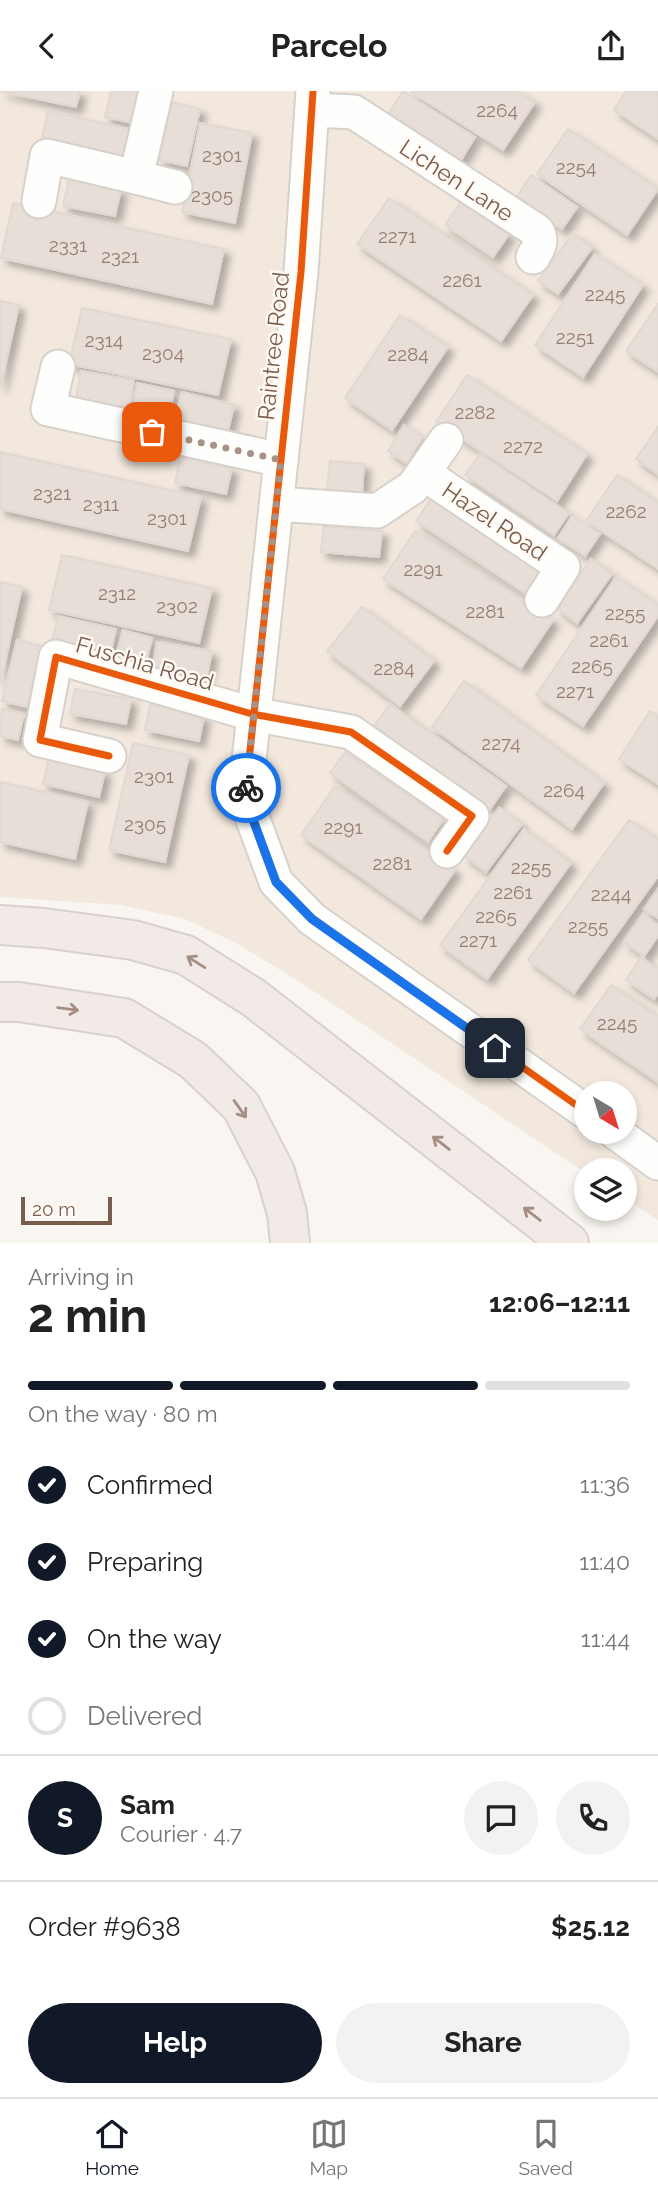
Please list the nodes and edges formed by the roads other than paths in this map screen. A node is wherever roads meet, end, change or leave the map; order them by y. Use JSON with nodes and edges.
{"nodes":[{"id":1,"x":156,"y":91,"type":"edge"},
{"id":2,"x":313,"y":101,"type":"edge"},
{"id":3,"x":361,"y":102,"type":"edge"},
{"id":4,"x":136,"y":177,"type":"junction"},
{"id":5,"x":175,"y":187,"type":"dead end"},
{"id":6,"x":39,"y":201,"type":"dead end"},
{"id":7,"x":533,"y":257,"type":"dead end"},
{"id":8,"x":58,"y":367,"type":"dead end"},
{"id":9,"x":446,"y":440,"type":"dead end"},
{"id":10,"x":281,"y":460,"type":"junction"},
{"id":11,"x":423,"y":474,"type":"junction"},
{"id":12,"x":277,"y":504,"type":"junction"},
{"id":13,"x":542,"y":600,"type":"dead end"},
{"id":14,"x":252,"y":714,"type":"junction"},
{"id":15,"x":109,"y":756,"type":"dead end"},
{"id":16,"x":447,"y":851,"type":"dead end"},
{"id":17,"x":0,"y":925,"type":"edge"},
{"id":18,"x":0,"y":1002,"type":"edge"},
{"id":19,"x":574,"y":1104,"type":"edge"},
{"id":20,"x":632,"y":1145,"type":"edge"},
{"id":21,"x":658,"y":1163,"type":"edge"},
{"id":22,"x":290,"y":1243,"type":"edge"},
{"id":23,"x":569,"y":1243,"type":"edge"}],
"edges":[{"from":1,"to":4,"type":"street"},
{"from":2,"to":3,"type":"street"},
{"from":2,"to":10,"type":"street","name":"Raintree Road"},
{"from":3,"to":7,"type":"street","name":"Lichen Lane"},
{"from":4,"to":5,"type":"street"},
{"from":4,"to":6,"type":"street"},
{"from":8,"to":10,"type":"street"},
{"from":9,"to":11,"type":"street"},
{"from":10,"to":12,"type":"street","name":"Raintree Road"},
{"from":11,"to":12,"type":"street","name":"Hazel Road"},
{"from":11,"to":13,"type":"street","name":"Hazel Road"},
{"from":12,"to":14,"type":"street","name":"Raintree Road"},
{"from":14,"to":15,"type":"street","name":"Fuschia Road"},
{"from":14,"to":16,"type":"street"},
{"from":14,"to":19,"type":"street","name":"Raintree Road"},
{"from":23,"to":17,"type":"highway","one_way":true},
{"from":18,"to":22,"type":"highway","one_way":true},
{"from":20,"to":21,"type":"street"}]}
